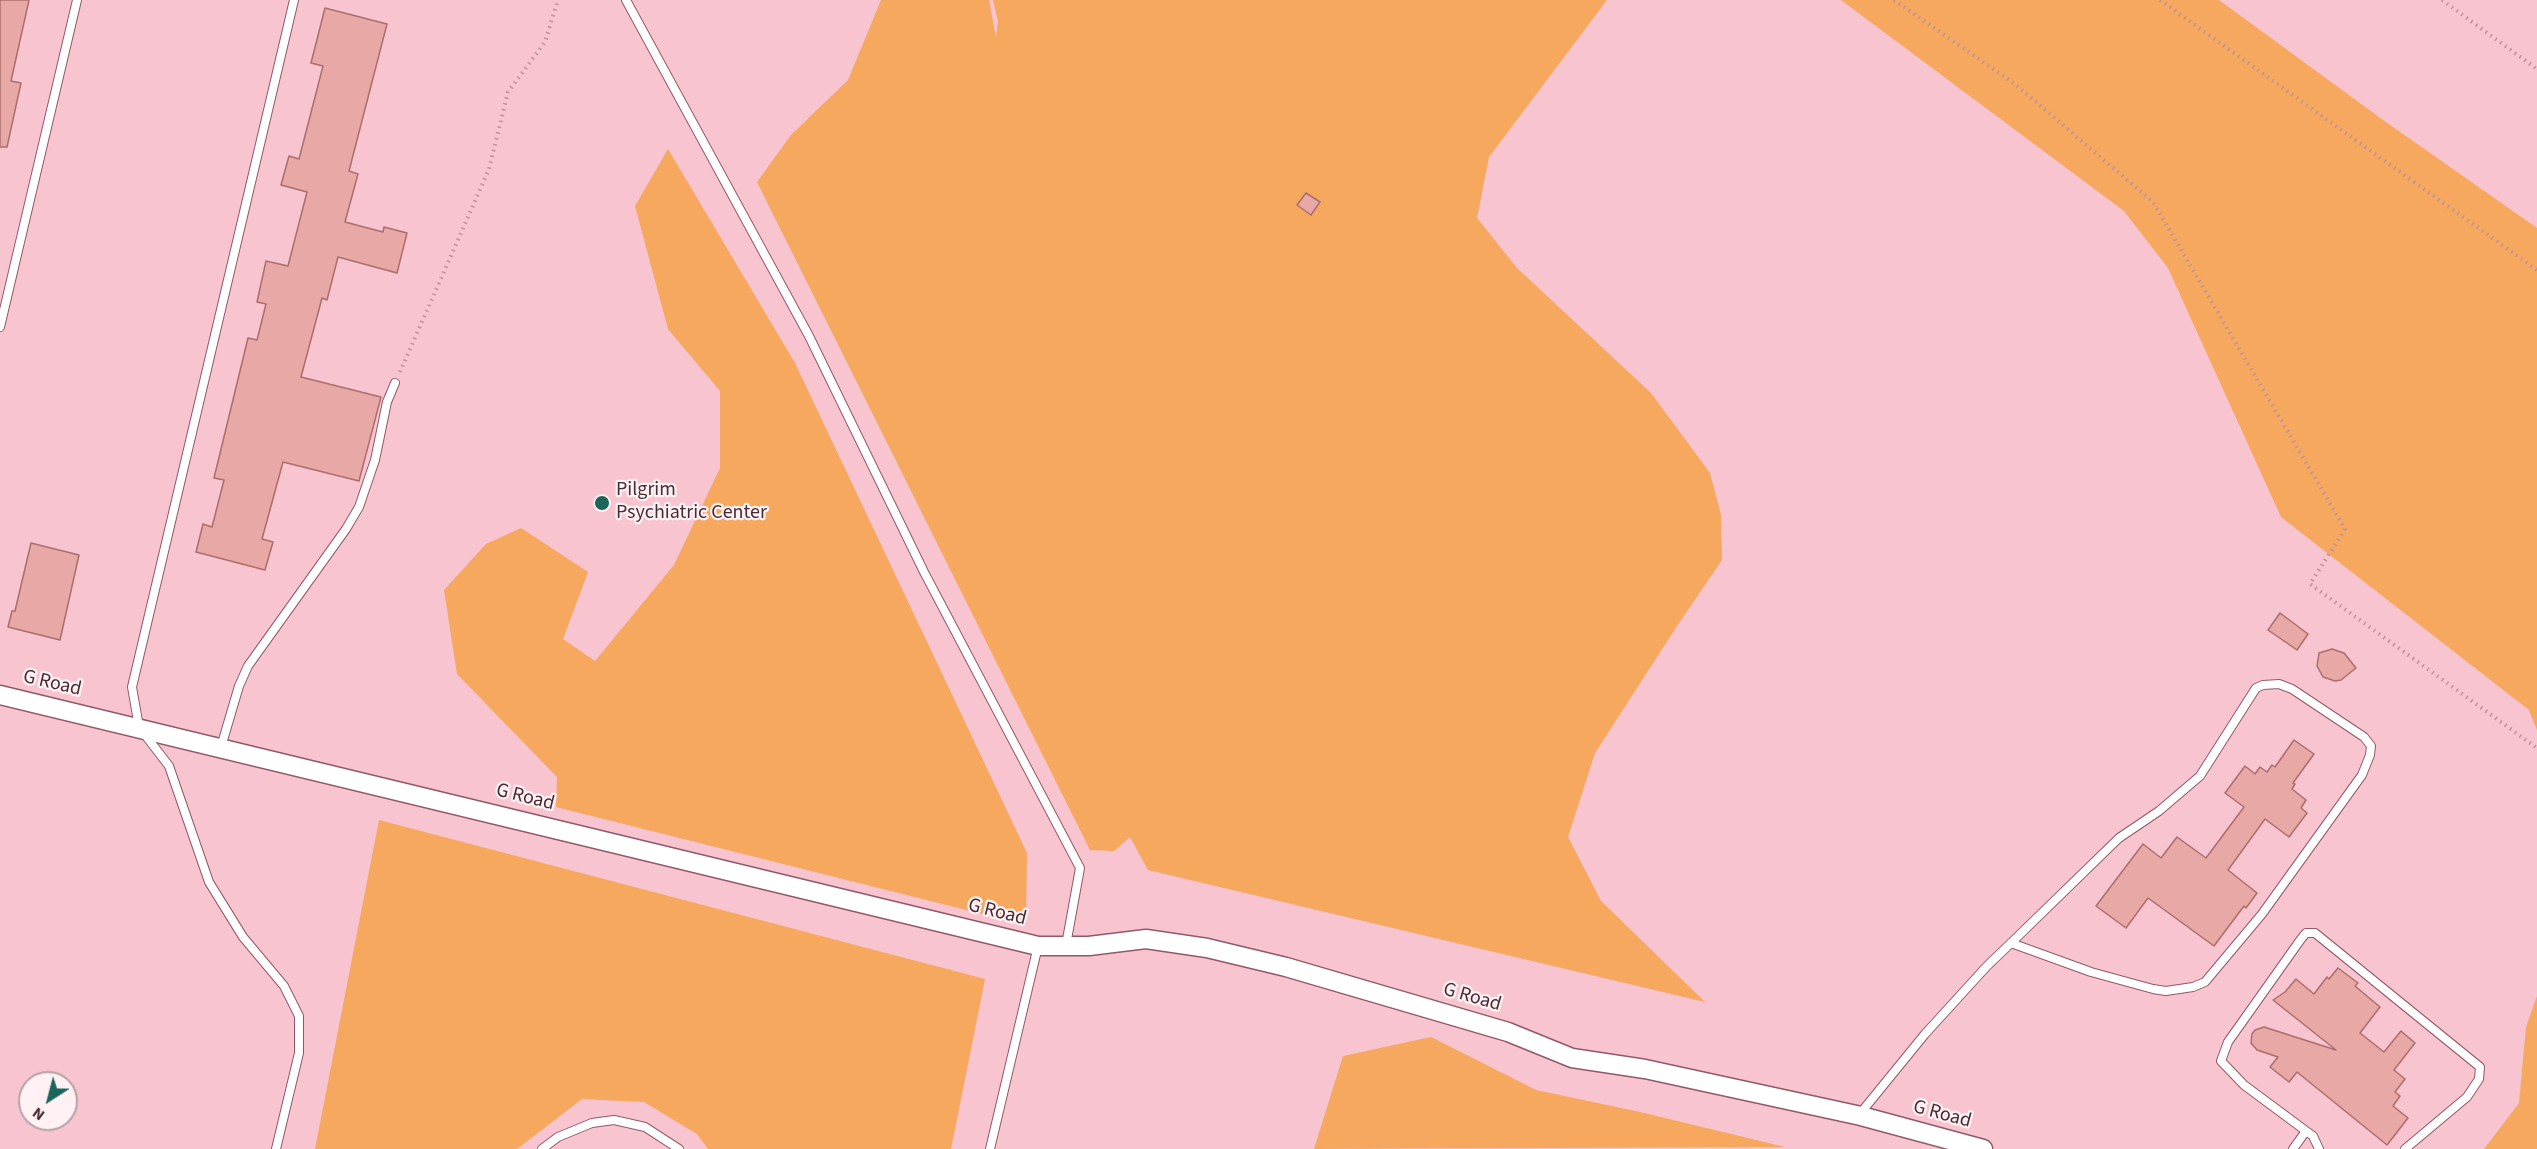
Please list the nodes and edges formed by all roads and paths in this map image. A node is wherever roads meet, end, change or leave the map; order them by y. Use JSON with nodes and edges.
{"nodes":[{"id":1,"x":77,"y":0,"type":"edge"},
{"id":2,"x":294,"y":0,"type":"edge"},
{"id":3,"x":558,"y":0,"type":"edge"},
{"id":4,"x":626,"y":0,"type":"edge"},
{"id":5,"x":1894,"y":0,"type":"edge"},
{"id":6,"x":2160,"y":0,"type":"edge"},
{"id":7,"x":2442,"y":0,"type":"edge"},
{"id":8,"x":2537,"y":69,"type":"edge"},
{"id":9,"x":2537,"y":270,"type":"edge"},
{"id":10,"x":0,"y":327,"type":"edge"},
{"id":11,"x":395,"y":383,"type":"joint"},
{"id":12,"x":0,"y":695,"type":"edge"},
{"id":13,"x":139,"y":727,"type":"junction"},
{"id":14,"x":221,"y":747,"type":"junction"},
{"id":15,"x":2537,"y":748,"type":"edge"},
{"id":16,"x":2011,"y":943,"type":"junction"},
{"id":17,"x":1038,"y":946,"type":"junction"},
{"id":18,"x":1065,"y":946,"type":"junction"},
{"id":19,"x":1858,"y":1116,"type":"junction"},
{"id":20,"x":2306,"y":1131,"type":"junction"},
{"id":21,"x":276,"y":1149,"type":"edge"},
{"id":22,"x":542,"y":1149,"type":"edge"},
{"id":23,"x":679,"y":1149,"type":"edge"},
{"id":24,"x":990,"y":1149,"type":"edge"},
{"id":25,"x":1983,"y":1149,"type":"edge"},
{"id":26,"x":2293,"y":1149,"type":"edge"},
{"id":27,"x":2319,"y":1149,"type":"edge"},
{"id":28,"x":2404,"y":1149,"type":"edge"}],
"edges":[{"from":1,"to":10,"type":"lane"},
{"from":2,"to":13,"type":"lane"},
{"from":3,"to":11,"type":"path"},
{"from":4,"to":18,"type":"lane"},
{"from":5,"to":15,"type":"path"},
{"from":6,"to":9,"type":"path"},
{"from":7,"to":8,"type":"path"},
{"from":11,"to":14,"type":"lane"},
{"from":12,"to":13,"type":"street","name":"G Road"},
{"from":13,"to":14,"type":"street","name":"G Road"},
{"from":13,"to":21,"type":"lane"},
{"from":14,"to":17,"type":"street","name":"G Road"},
{"from":16,"to":16,"type":"lane"},
{"from":16,"to":19,"type":"lane"},
{"from":17,"to":18,"type":"street","name":"G Road"},
{"from":17,"to":24,"type":"lane"},
{"from":18,"to":19,"type":"street","name":"G Road"},
{"from":19,"to":25,"type":"street","name":"G Road"},
{"from":20,"to":26,"type":"lane"},
{"from":20,"to":27,"type":"lane"},
{"from":20,"to":28,"type":"lane"},
{"from":22,"to":23,"type":"lane"}]}
